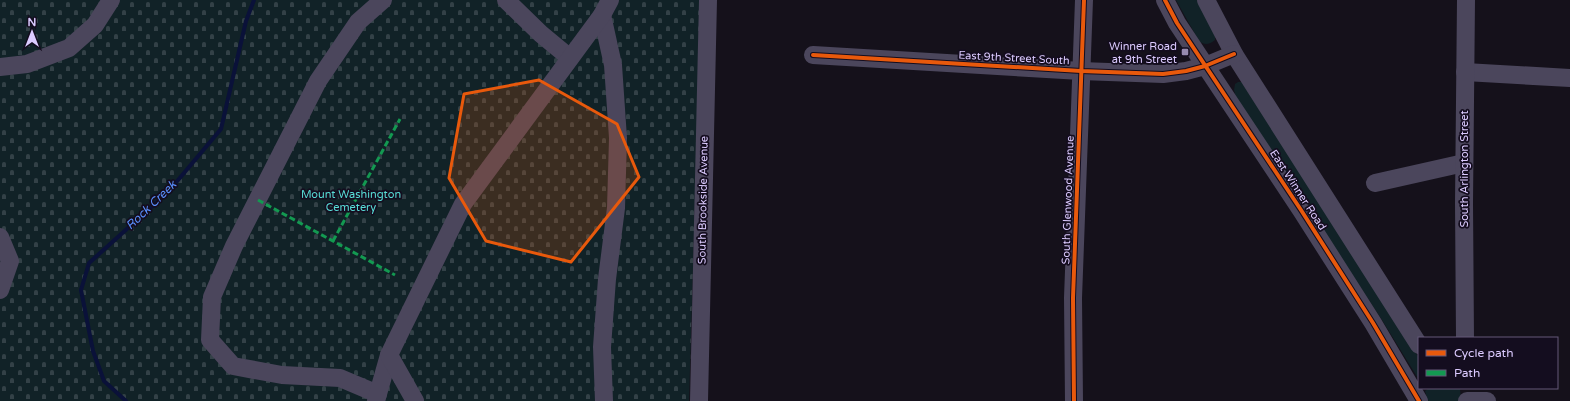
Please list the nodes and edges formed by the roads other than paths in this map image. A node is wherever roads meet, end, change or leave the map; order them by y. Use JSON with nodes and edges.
{"nodes":[{"id":1,"x":111,"y":0,"type":"edge"},
{"id":2,"x":383,"y":0,"type":"edge"},
{"id":3,"x":506,"y":0,"type":"edge"},
{"id":4,"x":708,"y":0,"type":"edge"},
{"id":5,"x":1084,"y":0,"type":"edge"},
{"id":6,"x":1165,"y":0,"type":"edge"},
{"id":7,"x":1206,"y":0,"type":"edge"},
{"id":8,"x":1466,"y":0,"type":"edge"},
{"id":9,"x":606,"y":7,"type":"edge"},
{"id":10,"x":1234,"y":54,"type":"junction"},
{"id":11,"x":813,"y":55,"type":"dead end"},
{"id":12,"x":570,"y":58,"type":"junction"},
{"id":13,"x":1205,"y":66,"type":"junction"},
{"id":14,"x":0,"y":67,"type":"edge"},
{"id":15,"x":1081,"y":71,"type":"junction"},
{"id":16,"x":1465,"y":72,"type":"junction"},
{"id":17,"x":1570,"y":78,"type":"edge"},
{"id":18,"x":1464,"y":163,"type":"junction"},
{"id":19,"x":1375,"y":183,"type":"dead end"},
{"id":20,"x":0,"y":237,"type":"edge"},
{"id":21,"x":0,"y":290,"type":"edge"},
{"id":22,"x":1465,"y":337,"type":"edge"},
{"id":23,"x":1418,"y":343,"type":"edge"},
{"id":24,"x":389,"y":355,"type":"junction"},
{"id":25,"x":1467,"y":389,"type":"edge"},
{"id":26,"x":1417,"y":395,"type":"edge"},
{"id":27,"x":377,"y":398,"type":"edge"},
{"id":28,"x":415,"y":401,"type":"edge"},
{"id":29,"x":604,"y":401,"type":"edge"},
{"id":30,"x":698,"y":401,"type":"edge"},
{"id":31,"x":1074,"y":401,"type":"edge"},
{"id":32,"x":1467,"y":401,"type":"edge"},
{"id":33,"x":1487,"y":401,"type":"edge"}],
"edges":[{"from":1,"to":14,"type":"street"},
{"from":2,"to":27,"type":"street"},
{"from":3,"to":12,"type":"street"},
{"from":4,"to":30,"type":"street","name":"South Brookside Avenue"},
{"from":5,"to":15,"type":"street","name":"South Glenwood Avenue"},
{"from":6,"to":13,"type":"street","name":"East Winner Road"},
{"from":7,"to":10,"type":"street","name":"East Winner Road"},
{"from":8,"to":16,"type":"street","name":"South Arlington Street"},
{"from":9,"to":12,"type":"street"},
{"from":9,"to":29,"type":"street"},
{"from":10,"to":13,"type":"street","name":"East 9th Street South"},
{"from":10,"to":23,"type":"street","name":"East Winner Road"},
{"from":11,"to":15,"type":"street","name":"East 9th Street South"},
{"from":12,"to":24,"type":"street"},
{"from":13,"to":15,"type":"street","name":"East 9th Street South"},
{"from":13,"to":26,"type":"street","name":"East Winner Road"},
{"from":15,"to":31,"type":"street","name":"South Glenwood Avenue"},
{"from":16,"to":17,"type":"street"},
{"from":16,"to":18,"type":"street","name":"South Arlington Street"},
{"from":18,"to":19,"type":"street"},
{"from":18,"to":22,"type":"street","name":"South Arlington Street"},
{"from":20,"to":21,"type":"street"},
{"from":24,"to":27,"type":"street"},
{"from":24,"to":28,"type":"street"},
{"from":25,"to":32,"type":"street"},
{"from":32,"to":33,"type":"street"}]}
